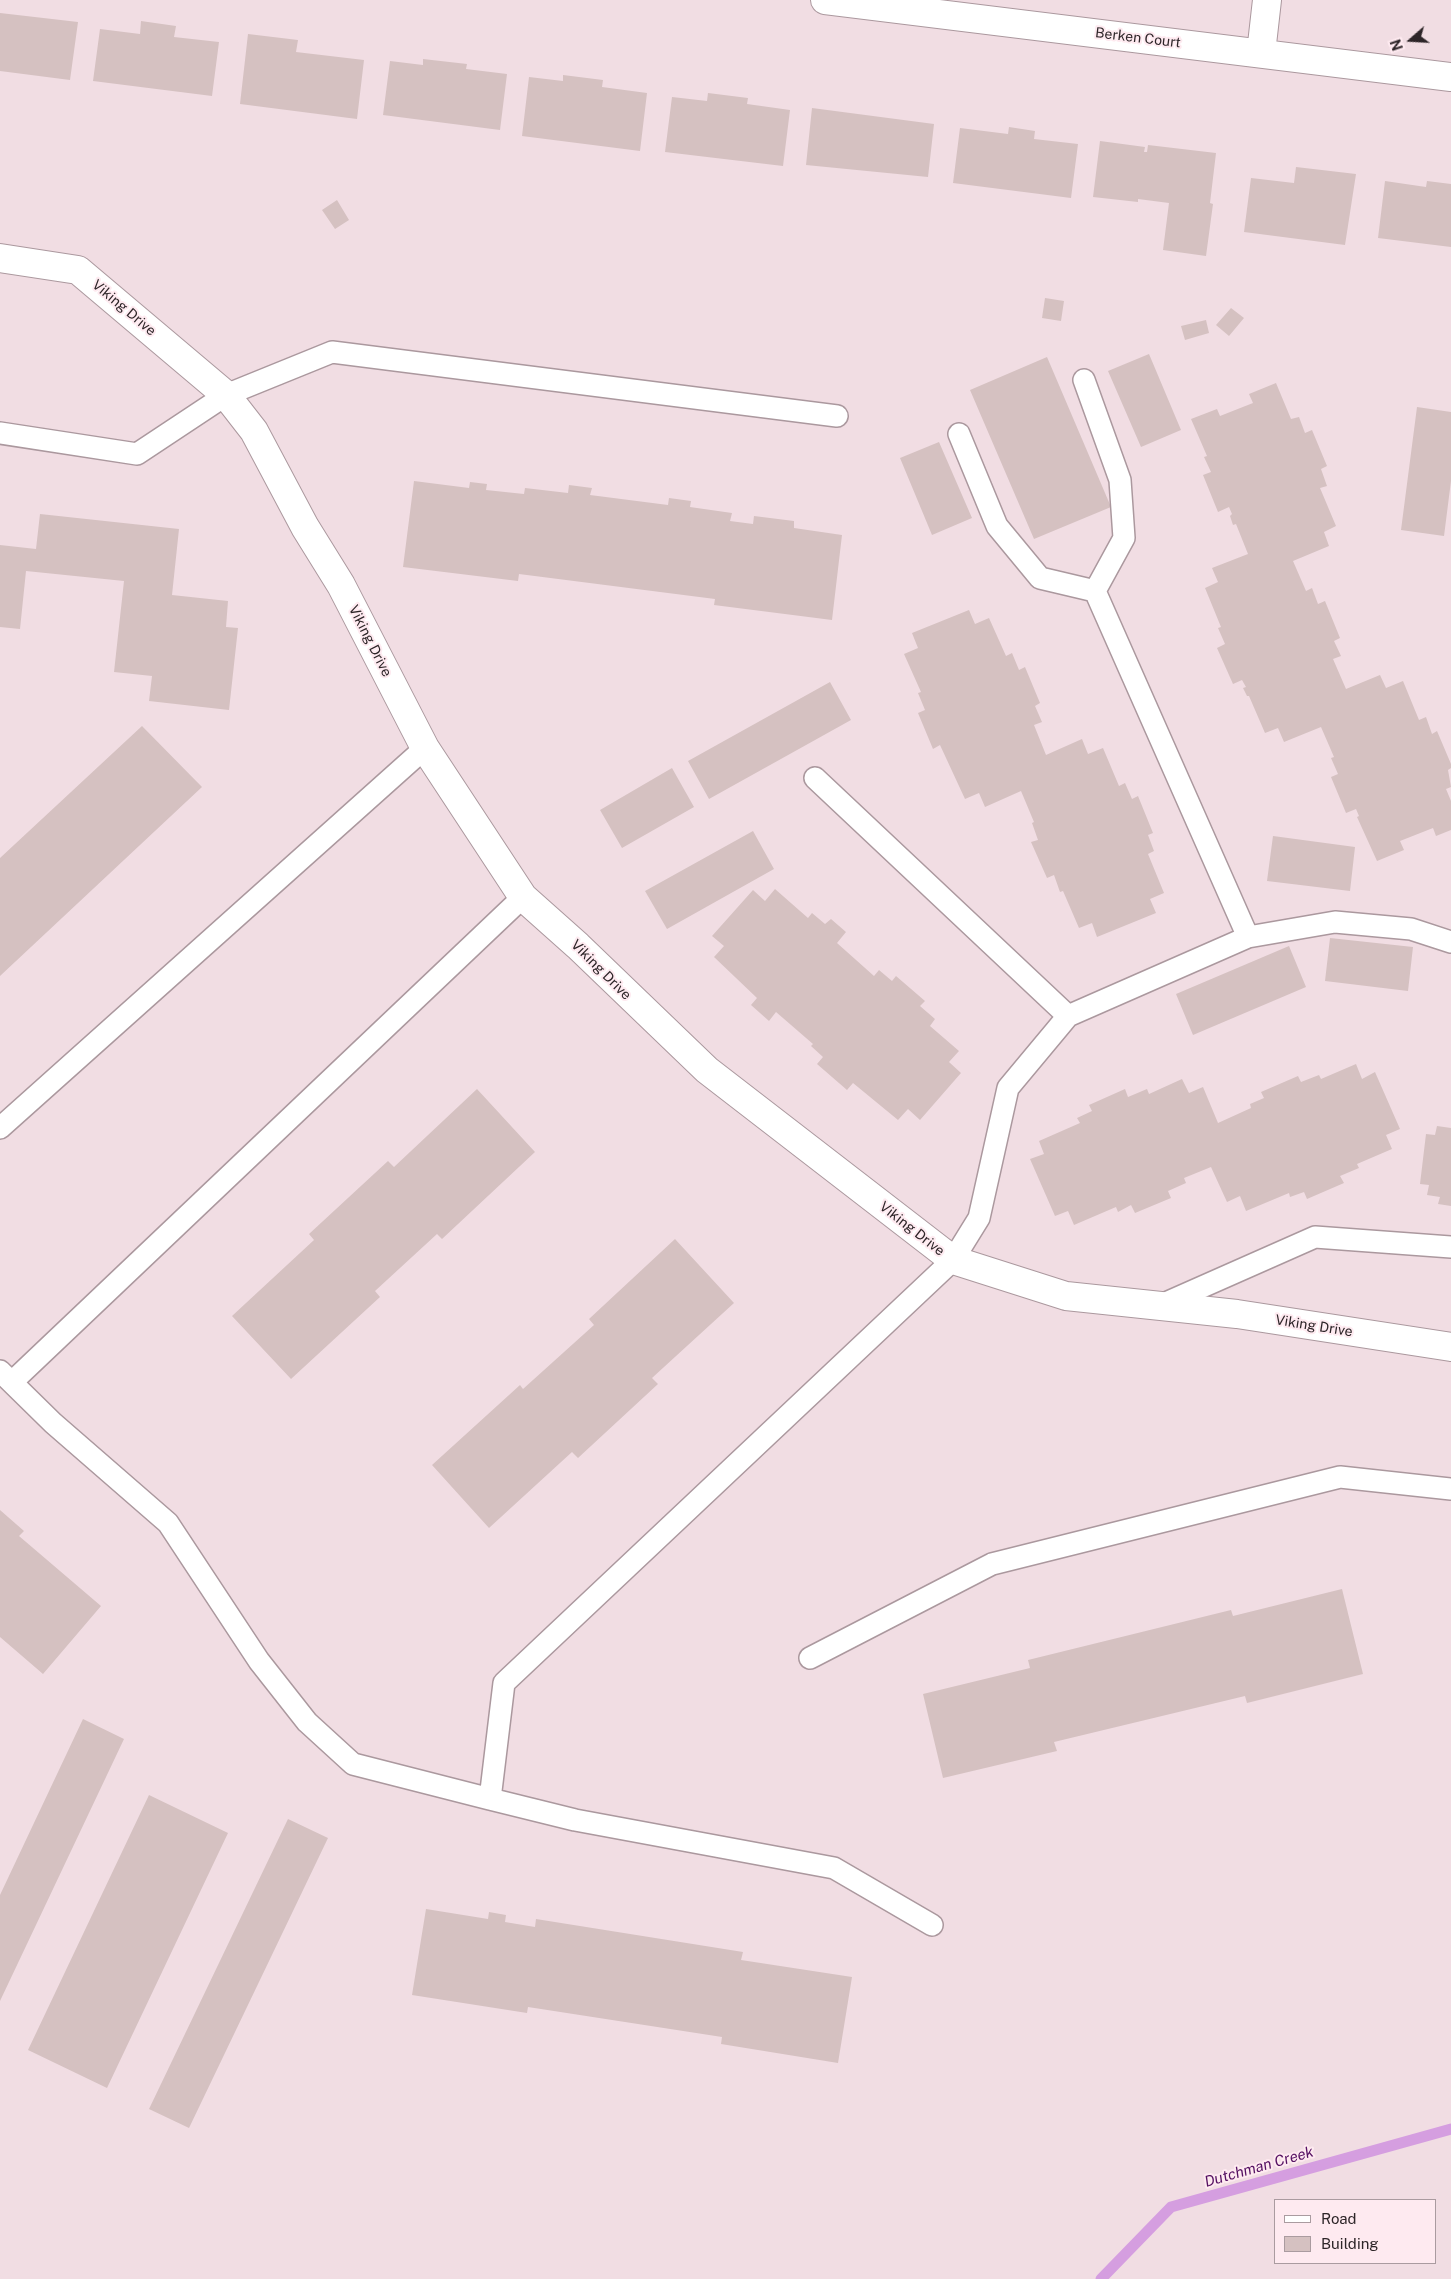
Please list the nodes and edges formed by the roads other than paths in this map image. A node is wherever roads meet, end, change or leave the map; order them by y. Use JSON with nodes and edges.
{"nodes":[{"id":1,"x":825,"y":0,"type":"edge"},
{"id":2,"x":1267,"y":0,"type":"edge"},
{"id":3,"x":1261,"y":53,"type":"junction"},
{"id":4,"x":1451,"y":77,"type":"edge"},
{"id":5,"x":0,"y":258,"type":"edge"},
{"id":6,"x":1084,"y":380,"type":"dead end"},
{"id":7,"x":226,"y":395,"type":"junction"},
{"id":8,"x":837,"y":416,"type":"dead end"},
{"id":9,"x":0,"y":433,"type":"edge"},
{"id":10,"x":959,"y":434,"type":"dead end"},
{"id":11,"x":1094,"y":591,"type":"junction"},
{"id":12,"x":425,"y":748,"type":"junction"},
{"id":13,"x":815,"y":778,"type":"dead end"},
{"id":14,"x":523,"y":896,"type":"junction"},
{"id":15,"x":1248,"y":937,"type":"junction"},
{"id":16,"x":1451,"y":942,"type":"edge"},
{"id":17,"x":1068,"y":1016,"type":"junction"},
{"id":18,"x":0,"y":1128,"type":"edge"},
{"id":19,"x":1451,"y":1247,"type":"edge"},
{"id":20,"x":953,"y":1260,"type":"junction"},
{"id":21,"x":1158,"y":1306,"type":"junction"},
{"id":22,"x":1451,"y":1347,"type":"edge"},
{"id":23,"x":6,"y":1377,"type":"edge"},
{"id":24,"x":1451,"y":1489,"type":"edge"},
{"id":25,"x":810,"y":1658,"type":"dead end"},
{"id":26,"x":490,"y":1799,"type":"junction"},
{"id":27,"x":932,"y":1925,"type":"dead end"}],
"edges":[{"from":1,"to":3,"type":"street","name":"Berken Court"},
{"from":2,"to":3,"type":"street"},
{"from":3,"to":4,"type":"street","name":"Berken Court"},
{"from":5,"to":7,"type":"street","name":"Viking Drive"},
{"from":6,"to":11,"type":"lane"},
{"from":7,"to":8,"type":"lane"},
{"from":7,"to":9,"type":"lane"},
{"from":7,"to":12,"type":"street","name":"Viking Drive"},
{"from":10,"to":11,"type":"lane"},
{"from":11,"to":15,"type":"lane"},
{"from":12,"to":14,"type":"street","name":"Viking Drive"},
{"from":12,"to":18,"type":"lane"},
{"from":13,"to":17,"type":"lane"},
{"from":14,"to":20,"type":"street","name":"Viking Drive"},
{"from":14,"to":23,"type":"lane"},
{"from":15,"to":16,"type":"lane"},
{"from":15,"to":17,"type":"lane"},
{"from":17,"to":20,"type":"lane"},
{"from":19,"to":21,"type":"lane"},
{"from":20,"to":21,"type":"street","name":"Viking Drive"},
{"from":20,"to":26,"type":"lane"},
{"from":21,"to":22,"type":"street","name":"Viking Drive"},
{"from":23,"to":26,"type":"lane"},
{"from":24,"to":25,"type":"lane"},
{"from":26,"to":27,"type":"lane"}]}
